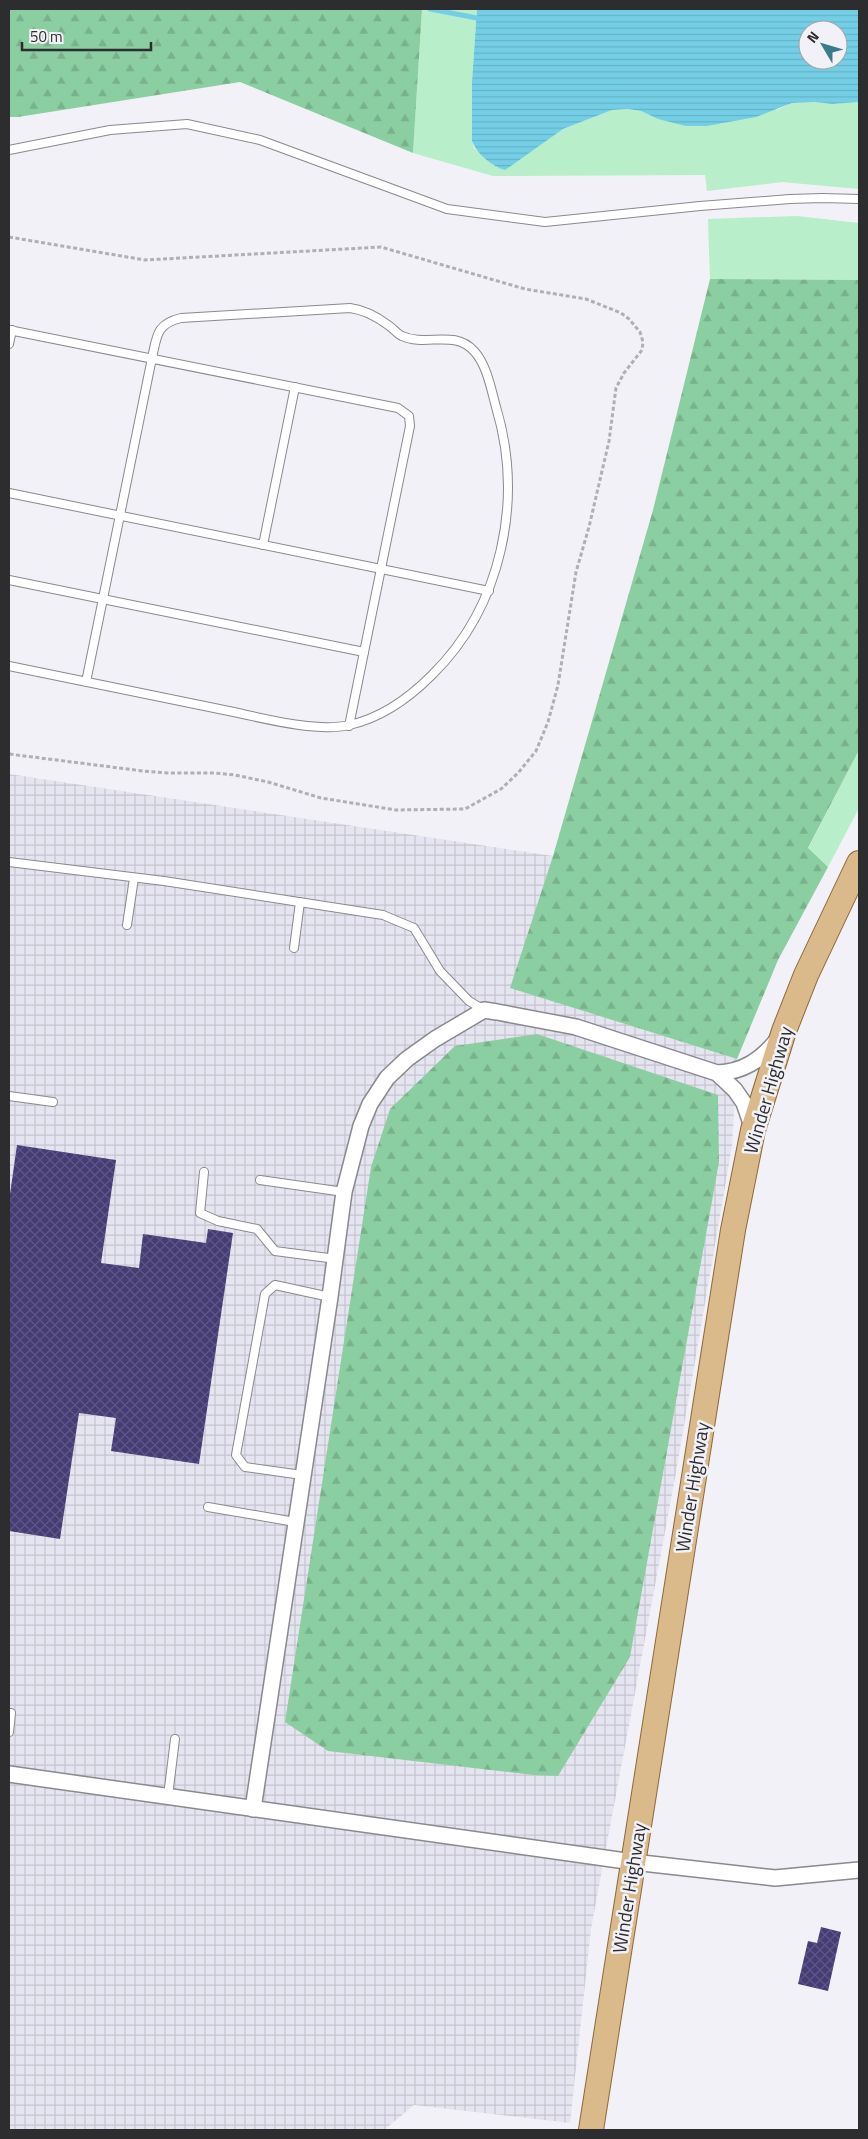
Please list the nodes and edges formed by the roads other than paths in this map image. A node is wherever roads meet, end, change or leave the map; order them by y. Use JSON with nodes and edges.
{"nodes":[{"id":1,"x":9,"y":150,"type":"edge"},
{"id":2,"x":859,"y":200,"type":"edge"},
{"id":3,"x":10,"y":330,"type":"edge"},
{"id":4,"x":9,"y":344,"type":"edge"},
{"id":5,"x":152,"y":358,"type":"junction"},
{"id":6,"x":295,"y":386,"type":"junction"},
{"id":7,"x":9,"y":493,"type":"edge"},
{"id":8,"x":120,"y":516,"type":"junction"},
{"id":9,"x":263,"y":545,"type":"junction"},
{"id":10,"x":382,"y":570,"type":"junction"},
{"id":11,"x":9,"y":580,"type":"edge"},
{"id":12,"x":489,"y":591,"type":"junction"},
{"id":13,"x":102,"y":599,"type":"junction"},
{"id":14,"x":364,"y":652,"type":"junction"},
{"id":15,"x":9,"y":666,"type":"edge"},
{"id":16,"x":86,"y":682,"type":"junction"},
{"id":17,"x":349,"y":726,"type":"junction"},
{"id":18,"x":9,"y":862,"type":"edge"},
{"id":19,"x":859,"y":863,"type":"edge"},
{"id":20,"x":134,"y":878,"type":"junction"},
{"id":21,"x":300,"y":902,"type":"junction"},
{"id":22,"x":127,"y":925,"type":"dead end"},
{"id":23,"x":294,"y":948,"type":"dead end"},
{"id":24,"x":484,"y":1010,"type":"junction"},
{"id":25,"x":784,"y":1031,"type":"junction"},
{"id":26,"x":717,"y":1073,"type":"junction"},
{"id":27,"x":9,"y":1096,"type":"edge"},
{"id":28,"x":53,"y":1102,"type":"dead end"},
{"id":29,"x":753,"y":1130,"type":"junction"},
{"id":30,"x":204,"y":1172,"type":"dead end"},
{"id":31,"x":260,"y":1180,"type":"dead end"},
{"id":32,"x":344,"y":1192,"type":"junction"},
{"id":33,"x":336,"y":1259,"type":"junction"},
{"id":34,"x":330,"y":1297,"type":"junction"},
{"id":35,"x":302,"y":1475,"type":"junction"},
{"id":36,"x":208,"y":1507,"type":"dead end"},
{"id":37,"x":295,"y":1522,"type":"junction"},
{"id":38,"x":11,"y":1713,"type":"dead end"},
{"id":39,"x":9,"y":1732,"type":"edge"},
{"id":40,"x":175,"y":1739,"type":"dead end"},
{"id":41,"x":9,"y":1774,"type":"edge"},
{"id":42,"x":168,"y":1796,"type":"junction"},
{"id":43,"x":252,"y":1809,"type":"junction"},
{"id":44,"x":633,"y":1862,"type":"junction"},
{"id":45,"x":859,"y":1870,"type":"edge"},
{"id":46,"x":591,"y":2130,"type":"edge"}],
"edges":[{"from":1,"to":2,"type":"lane"},
{"from":3,"to":4,"type":"lane"},
{"from":3,"to":5,"type":"lane"},
{"from":5,"to":6,"type":"lane"},
{"from":5,"to":8,"type":"lane"},
{"from":5,"to":12,"type":"lane"},
{"from":6,"to":9,"type":"lane"},
{"from":6,"to":10,"type":"lane"},
{"from":7,"to":8,"type":"lane"},
{"from":8,"to":9,"type":"lane"},
{"from":8,"to":13,"type":"lane"},
{"from":9,"to":10,"type":"lane"},
{"from":10,"to":12,"type":"lane"},
{"from":10,"to":14,"type":"lane"},
{"from":11,"to":13,"type":"lane"},
{"from":12,"to":17,"type":"lane"},
{"from":13,"to":14,"type":"lane"},
{"from":13,"to":16,"type":"lane"},
{"from":14,"to":17,"type":"lane"},
{"from":15,"to":16,"type":"lane"},
{"from":16,"to":17,"type":"lane"},
{"from":18,"to":20,"type":"lane"},
{"from":19,"to":25,"type":"main road","name":"Winder Highway"},
{"from":20,"to":21,"type":"lane"},
{"from":20,"to":22,"type":"lane"},
{"from":21,"to":23,"type":"lane"},
{"from":21,"to":24,"type":"lane"},
{"from":24,"to":26,"type":"street"},
{"from":24,"to":32,"type":"street"},
{"from":25,"to":26,"type":"street"},
{"from":25,"to":29,"type":"main road","name":"Winder Highway"},
{"from":26,"to":29,"type":"street"},
{"from":27,"to":28,"type":"lane"},
{"from":29,"to":44,"type":"main road","name":"Winder Highway"},
{"from":30,"to":33,"type":"lane"},
{"from":31,"to":32,"type":"lane"},
{"from":32,"to":33,"type":"street"},
{"from":33,"to":34,"type":"street"},
{"from":34,"to":35,"type":"street"},
{"from":34,"to":35,"type":"lane"},
{"from":35,"to":37,"type":"street"},
{"from":36,"to":37,"type":"lane"},
{"from":37,"to":43,"type":"street"},
{"from":38,"to":39,"type":"lane"},
{"from":40,"to":42,"type":"lane"},
{"from":41,"to":42,"type":"street"},
{"from":42,"to":43,"type":"street"},
{"from":43,"to":44,"type":"street"},
{"from":44,"to":45,"type":"street"},
{"from":44,"to":46,"type":"main road","name":"Winder Highway"}]}
